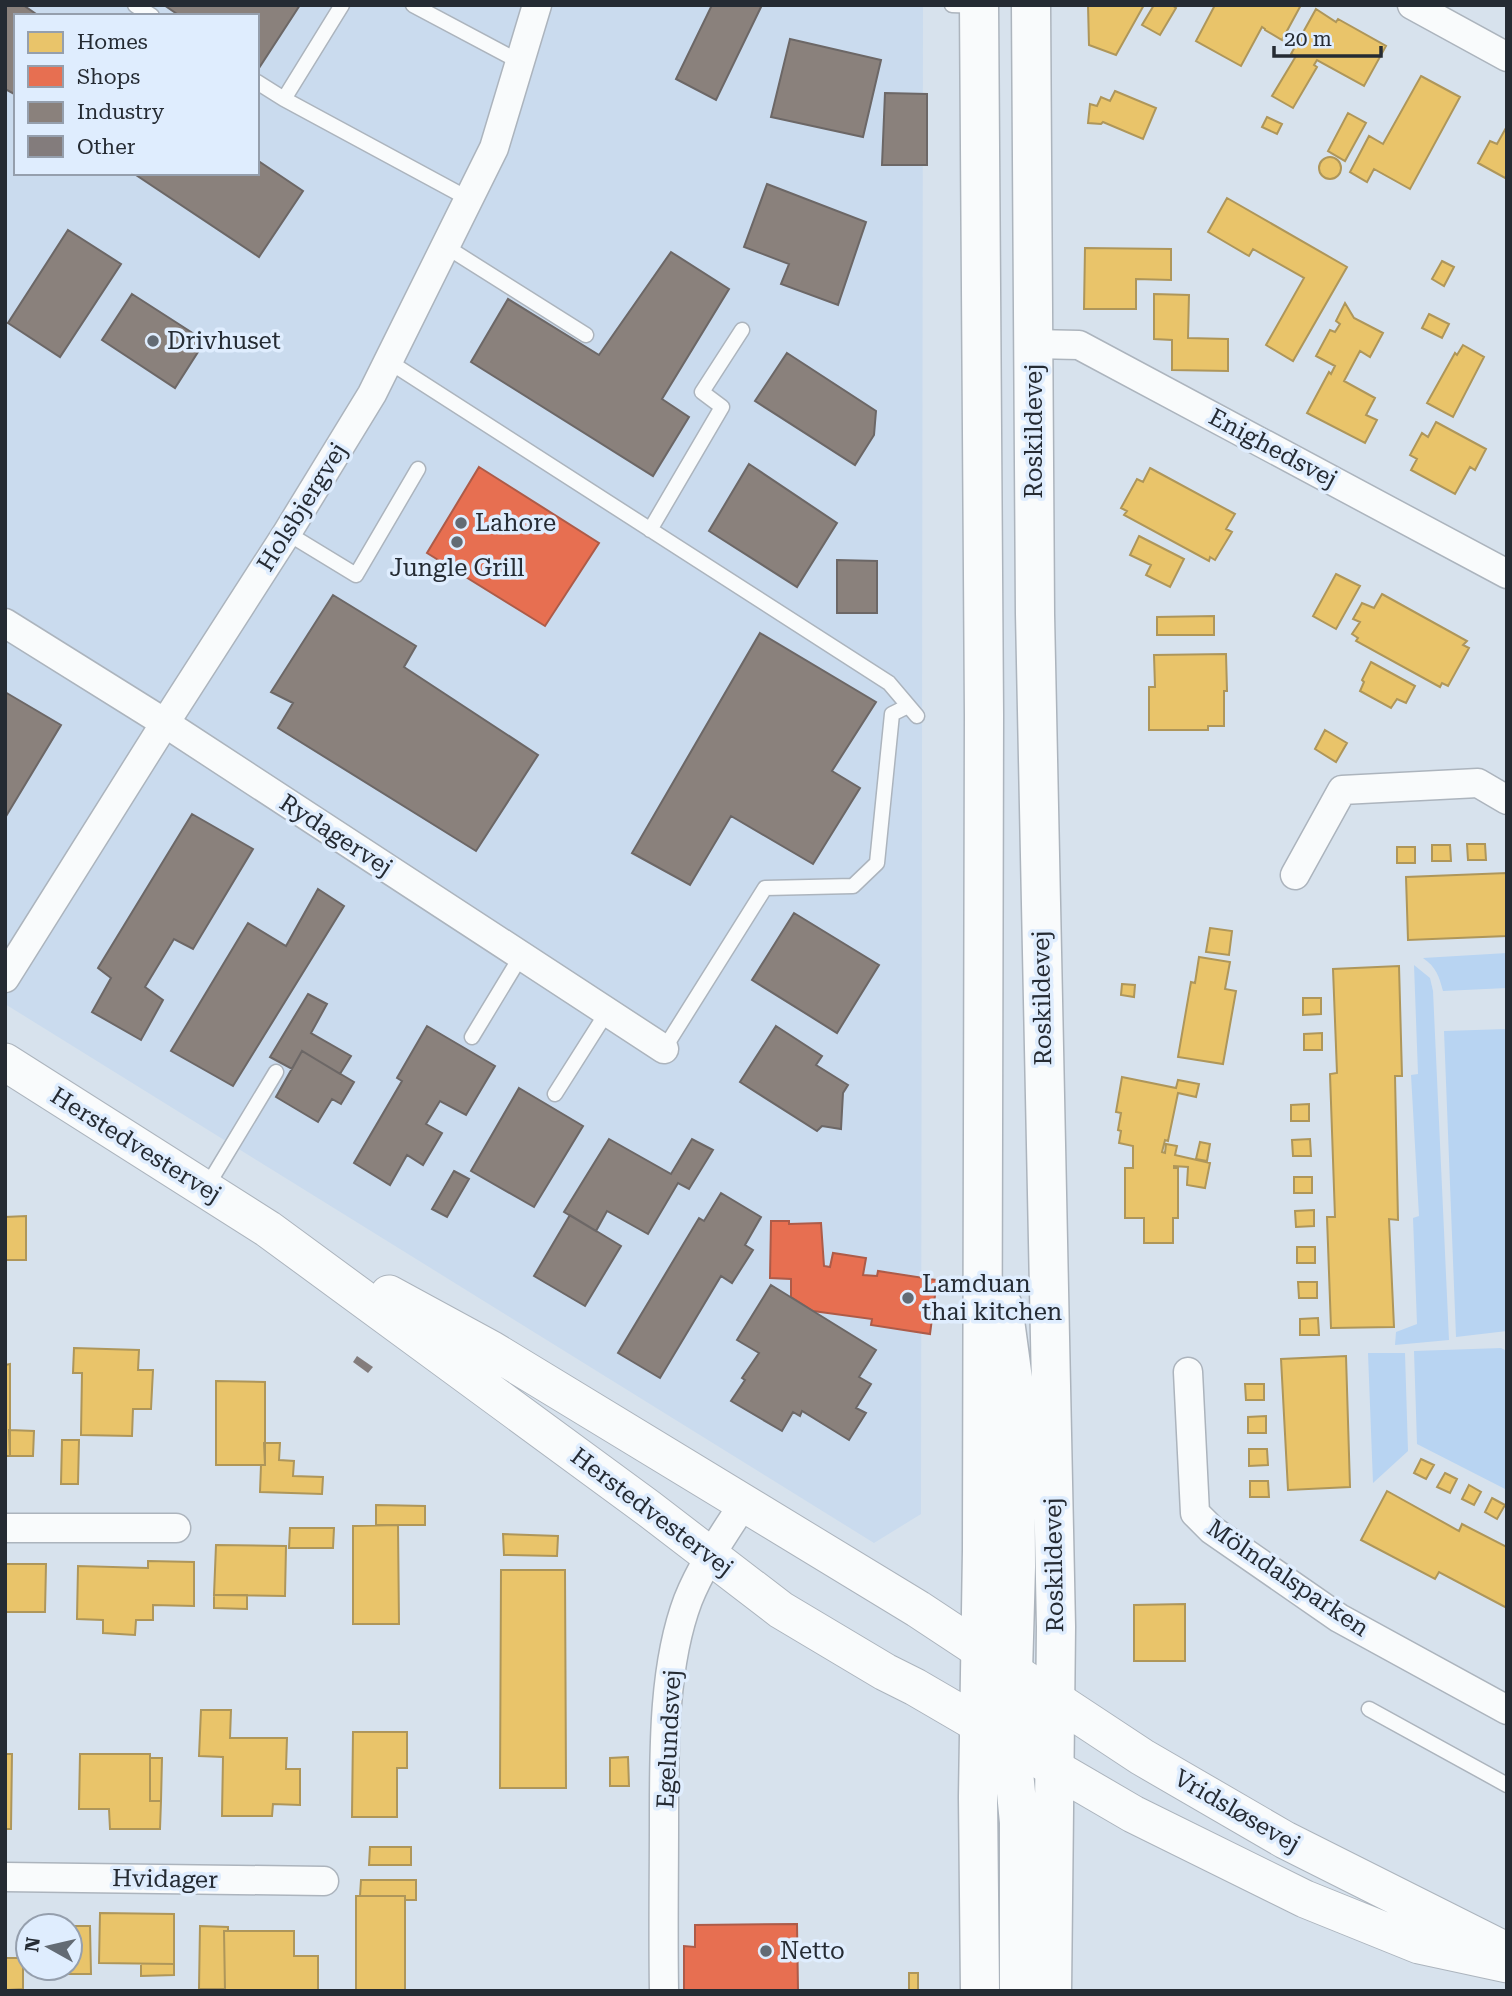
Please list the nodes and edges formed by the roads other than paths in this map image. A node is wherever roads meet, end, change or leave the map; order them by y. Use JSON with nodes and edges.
{"nodes":[{"id":1,"x":342,"y":5,"type":"edge"},
{"id":2,"x":413,"y":5,"type":"edge"},
{"id":3,"x":537,"y":5,"type":"edge"},
{"id":4,"x":1031,"y":5,"type":"edge"},
{"id":5,"x":1412,"y":5,"type":"edge"},
{"id":6,"x":970,"y":6,"type":"edge"},
{"id":7,"x":1507,"y":57,"type":"edge"},
{"id":8,"x":520,"y":62,"type":"junction"},
{"id":9,"x":259,"y":83,"type":"edge"},
{"id":10,"x":284,"y":99,"type":"junction"},
{"id":11,"x":469,"y":199,"type":"junction"},
{"id":12,"x":445,"y":246,"type":"junction"},
{"id":13,"x":742,"y":330,"type":"dead end"},
{"id":14,"x":586,"y":335,"type":"dead end"},
{"id":15,"x":1033,"y":344,"type":"junction"},
{"id":16,"x":388,"y":361,"type":"junction"},
{"id":17,"x":418,"y":469,"type":"dead end"},
{"id":18,"x":650,"y":530,"type":"junction"},
{"id":19,"x":286,"y":533,"type":"junction"},
{"id":20,"x":1507,"y":574,"type":"edge"},
{"id":21,"x":5,"y":624,"type":"edge"},
{"id":22,"x":165,"y":723,"type":"junction"},
{"id":23,"x":1507,"y":800,"type":"edge"},
{"id":24,"x":1294,"y":875,"type":"dead end"},
{"id":25,"x":521,"y":956,"type":"junction"},
{"id":26,"x":5,"y":978,"type":"edge"},
{"id":27,"x":607,"y":1012,"type":"junction"},
{"id":28,"x":472,"y":1037,"type":"dead end"},
{"id":29,"x":664,"y":1049,"type":"joint"},
{"id":30,"x":5,"y":1062,"type":"edge"},
{"id":31,"x":276,"y":1072,"type":"dead end"},
{"id":32,"x":555,"y":1094,"type":"dead end"},
{"id":33,"x":983,"y":1159,"type":"junction"},
{"id":34,"x":205,"y":1189,"type":"junction"},
{"id":35,"x":268,"y":1229,"type":"junction"},
{"id":36,"x":1188,"y":1372,"type":"dead end"},
{"id":37,"x":744,"y":1503,"type":"junction"},
{"id":38,"x":5,"y":1528,"type":"edge"},
{"id":39,"x":176,"y":1528,"type":"dead end"},
{"id":40,"x":710,"y":1555,"type":"junction"},
{"id":41,"x":981,"y":1650,"type":"junction"},
{"id":42,"x":1013,"y":1672,"type":"junction"},
{"id":43,"x":1055,"y":1699,"type":"junction"},
{"id":44,"x":1369,"y":1709,"type":"dead end"},
{"id":45,"x":1507,"y":1710,"type":"edge"},
{"id":46,"x":995,"y":1734,"type":"junction"},
{"id":47,"x":1054,"y":1767,"type":"junction"},
{"id":48,"x":1507,"y":1785,"type":"edge"},
{"id":49,"x":5,"y":1877,"type":"edge"},
{"id":50,"x":324,"y":1881,"type":"dead end"},
{"id":51,"x":1507,"y":1952,"type":"edge"},
{"id":52,"x":1507,"y":1964,"type":"edge"},
{"id":53,"x":664,"y":1991,"type":"edge"},
{"id":54,"x":980,"y":1991,"type":"edge"},
{"id":55,"x":1019,"y":1991,"type":"edge"},
{"id":56,"x":1052,"y":1991,"type":"edge"}],
"edges":[{"from":1,"to":10,"type":"lane"},
{"from":2,"to":8,"type":"lane"},
{"from":3,"to":8,"type":"street","name":"Holsbjergvej"},
{"from":4,"to":15,"type":"main road","name":"Roskildevej"},
{"from":5,"to":7,"type":"street"},
{"from":6,"to":33,"type":"main road"},
{"from":8,"to":11,"type":"street","name":"Holsbjergvej"},
{"from":9,"to":10,"type":"lane"},
{"from":10,"to":11,"type":"lane"},
{"from":11,"to":12,"type":"street","name":"Holsbjergvej"},
{"from":12,"to":14,"type":"lane"},
{"from":12,"to":16,"type":"street","name":"Holsbjergvej"},
{"from":13,"to":18,"type":"lane"},
{"from":15,"to":20,"type":"street","name":"Enighedsvej"},
{"from":15,"to":43,"type":"main road","name":"Roskildevej"},
{"from":16,"to":18,"type":"lane"},
{"from":16,"to":19,"type":"street","name":"Holsbjergvej"},
{"from":17,"to":19,"type":"lane"},
{"from":18,"to":29,"type":"lane"},
{"from":19,"to":22,"type":"street","name":"Holsbjergvej"},
{"from":21,"to":22,"type":"street","name":"Rydagervej"},
{"from":22,"to":25,"type":"street","name":"Rydagervej"},
{"from":22,"to":26,"type":"street","name":"Holsbjergvej"},
{"from":23,"to":24,"type":"street"},
{"from":25,"to":27,"type":"street","name":"Rydagervej"},
{"from":25,"to":28,"type":"lane"},
{"from":27,"to":29,"type":"street","name":"Rydagervej"},
{"from":27,"to":32,"type":"lane"},
{"from":30,"to":34,"type":"street","name":"Herstedvestervej"},
{"from":31,"to":34,"type":"lane"},
{"from":33,"to":41,"type":"main road"},
{"from":33,"to":42,"type":"main road"},
{"from":34,"to":35,"type":"street","name":"Herstedvestervej"},
{"from":35,"to":37,"type":"street","name":"Herstedvestervej"},
{"from":35,"to":40,"type":"street","name":"Herstedvestervej"},
{"from":36,"to":45,"type":"street","name":"Mölndalsparken"},
{"from":37,"to":40,"type":"street","name":"Egelundsvej"},
{"from":37,"to":41,"type":"street","name":"Herstedvestervej"},
{"from":38,"to":39,"type":"street"},
{"from":40,"to":46,"type":"street","name":"Herstedvestervej"},
{"from":40,"to":53,"type":"street","name":"Egelundsvej"},
{"from":41,"to":42,"type":"street","name":"Vridsløsevej"},
{"from":41,"to":46,"type":"main road"},
{"from":42,"to":43,"type":"street","name":"Vridsløsevej"},
{"from":42,"to":47,"type":"main road"},
{"from":43,"to":47,"type":"main road","name":"Roskildevej"},
{"from":43,"to":51,"type":"street","name":"Vridsløsevej"},
{"from":44,"to":48,"type":"lane"},
{"from":46,"to":47,"type":"street","name":"Herstedvestervej"},
{"from":46,"to":54,"type":"main road"},
{"from":46,"to":55,"type":"main road"},
{"from":47,"to":52,"type":"street","name":"Vridsløsevej"},
{"from":47,"to":56,"type":"main road","name":"Roskildevej"},
{"from":49,"to":50,"type":"street","name":"Hvidager"}]}
